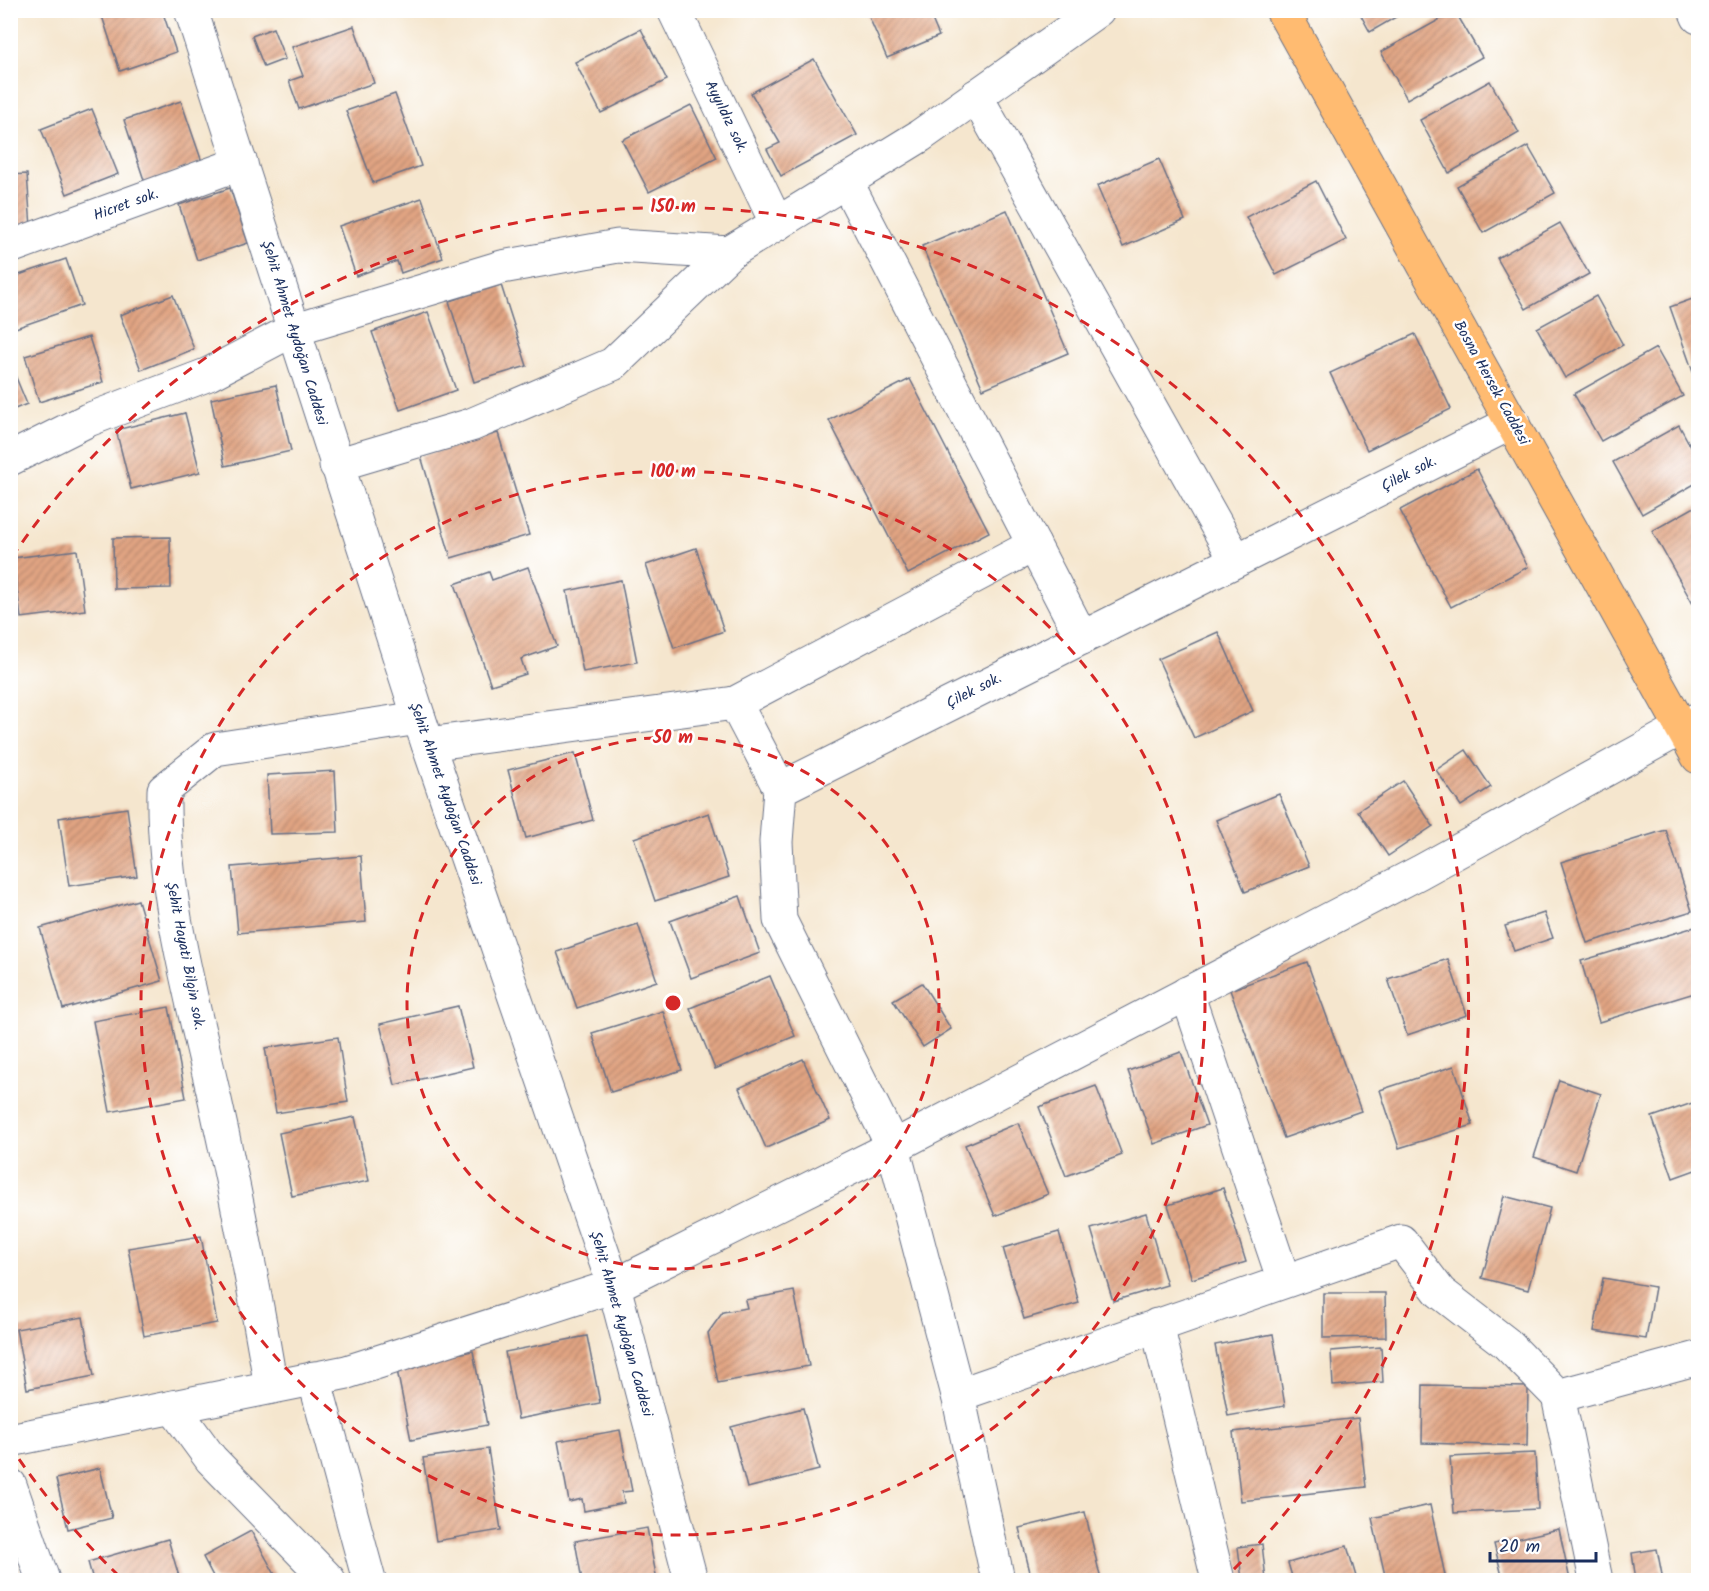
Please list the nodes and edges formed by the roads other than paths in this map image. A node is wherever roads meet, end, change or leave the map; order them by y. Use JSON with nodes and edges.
{"nodes":[{"id":1,"x":191,"y":10,"type":"edge"},
{"id":2,"x":674,"y":10,"type":"edge"},
{"id":3,"x":1098,"y":10,"type":"edge"},
{"id":4,"x":1282,"y":10,"type":"edge"},
{"id":5,"x":1695,"y":10,"type":"edge"},
{"id":6,"x":1698,"y":16,"type":"edge"},
{"id":7,"x":976,"y":96,"type":"junction"},
{"id":8,"x":241,"y":163,"type":"junction"},
{"id":9,"x":846,"y":181,"type":"junction"},
{"id":10,"x":777,"y":224,"type":"junction"},
{"id":11,"x":10,"y":247,"type":"edge"},
{"id":12,"x":729,"y":253,"type":"junction"},
{"id":13,"x":293,"y":330,"type":"junction"},
{"id":14,"x":1513,"y":422,"type":"junction"},
{"id":15,"x":10,"y":459,"type":"edge"},
{"id":16,"x":336,"y":465,"type":"junction"},
{"id":17,"x":1034,"y":545,"type":"junction"},
{"id":18,"x":1236,"y":560,"type":"junction"},
{"id":19,"x":1082,"y":638,"type":"junction"},
{"id":20,"x":735,"y":703,"type":"junction"},
{"id":21,"x":1689,"y":723,"type":"edge"},
{"id":22,"x":424,"y":731,"type":"junction"},
{"id":23,"x":1698,"y":757,"type":"edge"},
{"id":24,"x":780,"y":789,"type":"junction"},
{"id":25,"x":1187,"y":993,"type":"junction"},
{"id":26,"x":893,"y":1147,"type":"junction"},
{"id":27,"x":1284,"y":1281,"type":"junction"},
{"id":28,"x":614,"y":1286,"type":"junction"},
{"id":29,"x":1157,"y":1325,"type":"junction"},
{"id":30,"x":1698,"y":1358,"type":"edge"},
{"id":31,"x":314,"y":1378,"type":"junction"},
{"id":32,"x":272,"y":1387,"type":"junction"},
{"id":33,"x":958,"y":1395,"type":"junction"},
{"id":34,"x":1558,"y":1396,"type":"junction"},
{"id":35,"x":173,"y":1407,"type":"junction"},
{"id":36,"x":10,"y":1440,"type":"edge"},
{"id":37,"x":10,"y":1485,"type":"edge"},
{"id":38,"x":43,"y":1581,"type":"edge"},
{"id":39,"x":328,"y":1581,"type":"edge"},
{"id":40,"x":369,"y":1581,"type":"edge"},
{"id":41,"x":691,"y":1581,"type":"edge"},
{"id":42,"x":998,"y":1581,"type":"edge"},
{"id":43,"x":1218,"y":1581,"type":"edge"},
{"id":44,"x":1596,"y":1581,"type":"edge"}],
"edges":[{"from":1,"to":8,"type":"street","name":"Şehit Ahmet Aydoğan Caddesi"},
{"from":2,"to":10,"type":"street","name":"Ayyıldız sok."},
{"from":3,"to":7,"type":"street"},
{"from":4,"to":14,"type":"main road","name":"Bosna Hersek Caddesi"},
{"from":5,"to":6,"type":"street"},
{"from":7,"to":9,"type":"street"},
{"from":7,"to":18,"type":"street"},
{"from":8,"to":11,"type":"street","name":"Hicret sok."},
{"from":8,"to":13,"type":"street","name":"Şehit Ahmet Aydoğan Caddesi"},
{"from":9,"to":10,"type":"street"},
{"from":9,"to":17,"type":"street"},
{"from":10,"to":12,"type":"street"},
{"from":12,"to":13,"type":"street"},
{"from":12,"to":16,"type":"street"},
{"from":13,"to":15,"type":"street"},
{"from":13,"to":16,"type":"street","name":"Şehit Ahmet Aydoğan Caddesi"},
{"from":14,"to":18,"type":"street","name":"Çilek sok."},
{"from":14,"to":21,"type":"main road","name":"Bosna Hersek Caddesi"},
{"from":16,"to":22,"type":"street","name":"Şehit Ahmet Aydoğan Caddesi"},
{"from":17,"to":19,"type":"street"},
{"from":17,"to":20,"type":"street"},
{"from":18,"to":19,"type":"street","name":"Çilek sok."},
{"from":19,"to":24,"type":"street","name":"Çilek sok."},
{"from":20,"to":22,"type":"street","name":"Şehit Hayati Bilgin sok."},
{"from":20,"to":24,"type":"street"},
{"from":21,"to":23,"type":"main road","name":"Bosna Hersek Caddesi"},
{"from":21,"to":25,"type":"street"},
{"from":22,"to":28,"type":"street","name":"Şehit Ahmet Aydoğan Caddesi"},
{"from":22,"to":32,"type":"street","name":"Şehit Hayati Bilgin sok."},
{"from":24,"to":26,"type":"street"},
{"from":25,"to":26,"type":"street"},
{"from":25,"to":27,"type":"street"},
{"from":26,"to":28,"type":"street"},
{"from":26,"to":33,"type":"street"},
{"from":27,"to":29,"type":"street"},
{"from":27,"to":34,"type":"street"},
{"from":28,"to":31,"type":"street"},
{"from":28,"to":41,"type":"street","name":"Şehit Ahmet Aydoğan Caddesi"},
{"from":29,"to":33,"type":"street"},
{"from":29,"to":43,"type":"street"},
{"from":30,"to":34,"type":"street"},
{"from":31,"to":32,"type":"street"},
{"from":31,"to":40,"type":"street"},
{"from":32,"to":35,"type":"street"},
{"from":33,"to":42,"type":"street"},
{"from":34,"to":44,"type":"street"},
{"from":35,"to":36,"type":"street"},
{"from":35,"to":39,"type":"street"},
{"from":37,"to":38,"type":"street"}]}
